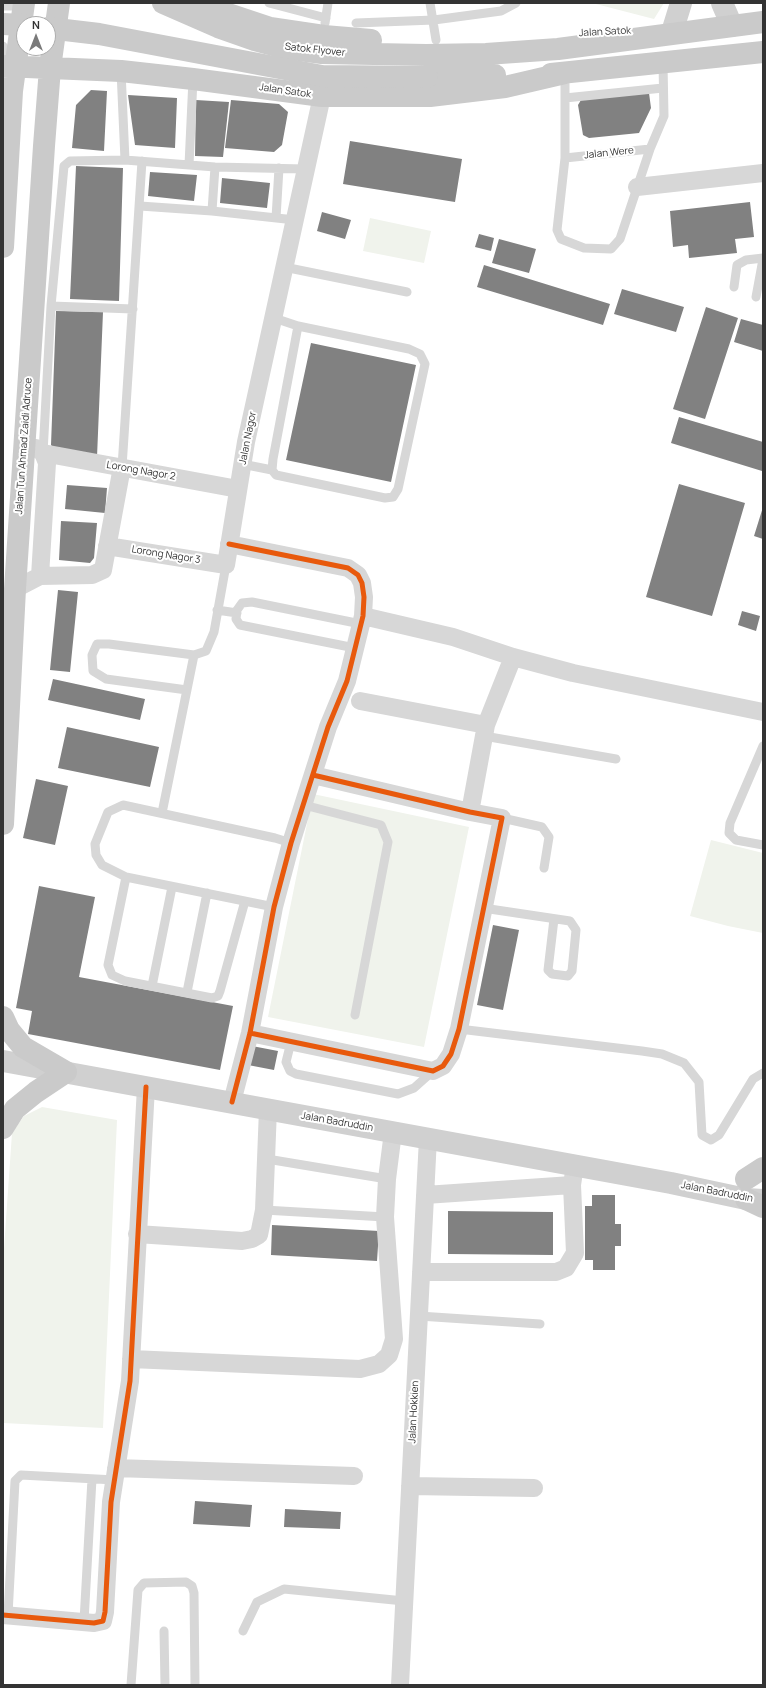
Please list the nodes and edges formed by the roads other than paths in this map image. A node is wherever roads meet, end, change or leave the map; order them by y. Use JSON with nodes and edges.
{"nodes":[{"id":1,"x":17,"y":3,"type":"edge"},
{"id":2,"x":24,"y":3,"type":"edge"},
{"id":3,"x":59,"y":3,"type":"edge"},
{"id":4,"x":164,"y":3,"type":"edge"},
{"id":5,"x":203,"y":3,"type":"edge"},
{"id":6,"x":269,"y":3,"type":"edge"},
{"id":7,"x":328,"y":3,"type":"edge"},
{"id":8,"x":430,"y":3,"type":"edge"},
{"id":9,"x":516,"y":3,"type":"edge"},
{"id":10,"x":681,"y":3,"type":"edge"},
{"id":11,"x":722,"y":3,"type":"edge"},
{"id":12,"x":3,"y":6,"type":"edge"},
{"id":13,"x":763,"y":22,"type":"edge"},
{"id":14,"x":356,"y":23,"type":"dead end"},
{"id":15,"x":3,"y":24,"type":"edge"},
{"id":16,"x":16,"y":25,"type":"edge"},
{"id":17,"x":732,"y":26,"type":"junction"},
{"id":18,"x":325,"y":27,"type":"junction"},
{"id":19,"x":56,"y":29,"type":"edge"},
{"id":20,"x":673,"y":29,"type":"junction"},
{"id":21,"x":701,"y":30,"type":"junction"},
{"id":22,"x":432,"y":38,"type":"junction"},
{"id":23,"x":3,"y":46,"type":"edge"},
{"id":24,"x":763,"y":52,"type":"edge"},
{"id":25,"x":663,"y":63,"type":"junction"},
{"id":26,"x":9,"y":65,"type":"edge"},
{"id":27,"x":50,"y":68,"type":"junction"},
{"id":28,"x":121,"y":71,"type":"junction"},
{"id":29,"x":565,"y":73,"type":"junction"},
{"id":30,"x":193,"y":79,"type":"junction"},
{"id":31,"x":663,"y":88,"type":"junction"},
{"id":32,"x":322,"y":96,"type":"junction"},
{"id":33,"x":565,"y":98,"type":"junction"},
{"id":34,"x":650,"y":149,"type":"junction"},
{"id":35,"x":565,"y":158,"type":"junction"},
{"id":36,"x":125,"y":160,"type":"junction"},
{"id":37,"x":142,"y":161,"type":"junction"},
{"id":38,"x":189,"y":165,"type":"junction"},
{"id":39,"x":216,"y":167,"type":"junction"},
{"id":40,"x":279,"y":168,"type":"junction"},
{"id":41,"x":305,"y":169,"type":"junction"},
{"id":42,"x":763,"y":173,"type":"edge"},
{"id":43,"x":638,"y":187,"type":"junction"},
{"id":44,"x":140,"y":206,"type":"junction"},
{"id":45,"x":212,"y":211,"type":"junction"},
{"id":46,"x":276,"y":218,"type":"junction"},
{"id":47,"x":295,"y":220,"type":"junction"},
{"id":48,"x":3,"y":247,"type":"edge"},
{"id":49,"x":763,"y":258,"type":"edge"},
{"id":50,"x":284,"y":267,"type":"junction"},
{"id":51,"x":734,"y":287,"type":"dead end"},
{"id":52,"x":407,"y":292,"type":"dead end"},
{"id":53,"x":756,"y":297,"type":"dead end"},
{"id":54,"x":51,"y":306,"type":"junction"},
{"id":55,"x":133,"y":309,"type":"junction"},
{"id":56,"x":274,"y":318,"type":"junction"},
{"id":57,"x":298,"y":326,"type":"junction"},
{"id":58,"x":24,"y":440,"type":"junction"},
{"id":59,"x":43,"y":453,"type":"junction"},
{"id":60,"x":242,"y":464,"type":"junction"},
{"id":61,"x":122,"y":467,"type":"junction"},
{"id":62,"x":272,"y":470,"type":"junction"},
{"id":63,"x":238,"y":489,"type":"junction"},
{"id":64,"x":229,"y":544,"type":"junction"},
{"id":65,"x":107,"y":546,"type":"junction"},
{"id":66,"x":226,"y":565,"type":"junction"},
{"id":67,"x":40,"y":576,"type":"junction"},
{"id":68,"x":14,"y":589,"type":"junction"},
{"id":69,"x":217,"y":610,"type":"junction"},
{"id":70,"x":237,"y":613,"type":"junction"},
{"id":71,"x":362,"y":620,"type":"junction"},
{"id":72,"x":355,"y":648,"type":"junction"},
{"id":73,"x":194,"y":655,"type":"junction"},
{"id":74,"x":513,"y":657,"type":"junction"},
{"id":75,"x":187,"y":690,"type":"junction"},
{"id":76,"x":360,"y":701,"type":"dead end"},
{"id":77,"x":763,"y":712,"type":"edge"},
{"id":78,"x":485,"y":731,"type":"junction"},
{"id":79,"x":763,"y":746,"type":"edge"},
{"id":80,"x":616,"y":759,"type":"dead end"},
{"id":81,"x":313,"y":775,"type":"junction"},
{"id":82,"x":304,"y":805,"type":"junction"},
{"id":83,"x":470,"y":812,"type":"junction"},
{"id":84,"x":162,"y":813,"type":"junction"},
{"id":85,"x":502,"y":818,"type":"junction"},
{"id":86,"x":3,"y":824,"type":"edge"},
{"id":87,"x":291,"y":843,"type":"junction"},
{"id":88,"x":763,"y":844,"type":"edge"},
{"id":89,"x":544,"y":868,"type":"dead end"},
{"id":90,"x":126,"y":877,"type":"junction"},
{"id":91,"x":172,"y":886,"type":"junction"},
{"id":92,"x":207,"y":893,"type":"junction"},
{"id":93,"x":245,"y":901,"type":"junction"},
{"id":94,"x":274,"y":907,"type":"junction"},
{"id":95,"x":483,"y":908,"type":"junction"},
{"id":96,"x":554,"y":919,"type":"junction"},
{"id":97,"x":152,"y":986,"type":"junction"},
{"id":98,"x":187,"y":992,"type":"junction"},
{"id":99,"x":355,"y":1015,"type":"dead end"},
{"id":100,"x":3,"y":1017,"type":"edge"},
{"id":101,"x":459,"y":1029,"type":"junction"},
{"id":102,"x":250,"y":1033,"type":"junction"},
{"id":103,"x":291,"y":1042,"type":"junction"},
{"id":104,"x":3,"y":1060,"type":"edge"},
{"id":105,"x":433,"y":1071,"type":"junction"},
{"id":106,"x":66,"y":1072,"type":"junction"},
{"id":107,"x":763,"y":1072,"type":"edge"},
{"id":108,"x":146,"y":1087,"type":"junction"},
{"id":109,"x":232,"y":1102,"type":"junction"},
{"id":110,"x":268,"y":1109,"type":"junction"},
{"id":111,"x":3,"y":1128,"type":"edge"},
{"id":112,"x":393,"y":1132,"type":"junction"},
{"id":113,"x":428,"y":1138,"type":"junction"},
{"id":114,"x":267,"y":1159,"type":"junction"},
{"id":115,"x":574,"y":1175,"type":"junction"},
{"id":116,"x":387,"y":1179,"type":"junction"},
{"id":117,"x":757,"y":1188,"type":"edge"},
{"id":118,"x":426,"y":1194,"type":"junction"},
{"id":119,"x":264,"y":1210,"type":"junction"},
{"id":120,"x":385,"y":1217,"type":"junction"},
{"id":121,"x":137,"y":1234,"type":"junction"},
{"id":122,"x":421,"y":1272,"type":"junction"},
{"id":123,"x":419,"y":1316,"type":"junction"},
{"id":124,"x":540,"y":1324,"type":"dead end"},
{"id":125,"x":131,"y":1359,"type":"junction"},
{"id":126,"x":116,"y":1474,"type":"junction"},
{"id":127,"x":354,"y":1476,"type":"dead end"},
{"id":128,"x":92,"y":1479,"type":"junction"},
{"id":129,"x":410,"y":1486,"type":"junction"},
{"id":130,"x":534,"y":1488,"type":"dead end"},
{"id":131,"x":404,"y":1601,"type":"junction"},
{"id":132,"x":5,"y":1615,"type":"edge"},
{"id":133,"x":84,"y":1621,"type":"junction"},
{"id":134,"x":164,"y":1631,"type":"dead end"},
{"id":135,"x":243,"y":1631,"type":"dead end"},
{"id":136,"x":131,"y":1685,"type":"edge"},
{"id":137,"x":165,"y":1685,"type":"edge"},
{"id":138,"x":195,"y":1685,"type":"edge"},
{"id":139,"x":400,"y":1685,"type":"edge"}],
"edges":[{"from":1,"to":12,"type":"lane"},
{"from":2,"to":26,"type":"main road"},
{"from":3,"to":27,"type":"main road","name":"Jalan Tun Ahmad Zaidi Adruce"},
{"from":4,"to":22,"type":"main road","name":"Satok Flyover"},
{"from":5,"to":18,"type":"main road","name":"Jalan Satok"},
{"from":6,"to":18,"type":"lane"},
{"from":7,"to":18,"type":"lane"},
{"from":8,"to":22,"type":"lane"},
{"from":9,"to":22,"type":"lane"},
{"from":10,"to":20,"type":"main road"},
{"from":11,"to":17,"type":"main road"},
{"from":13,"to":17,"type":"main road","name":"Jalan Satok"},
{"from":14,"to":22,"type":"lane"},
{"from":15,"to":16,"type":"main road","bridge":true},
{"from":17,"to":21,"type":"main road","name":"Jalan Satok"},
{"from":18,"to":22,"type":"main road","name":"Jalan Satok"},
{"from":19,"to":29,"type":"main road","name":"Jalan Satok","bridge":true},
{"from":20,"to":21,"type":"main road","name":"Jalan Satok"},
{"from":20,"to":22,"type":"main road","name":"Jalan Satok"},
{"from":21,"to":22,"type":"main road","name":"Jalan Satok"},
{"from":23,"to":26,"type":"lane"},
{"from":24,"to":25,"type":"main road","name":"Jalan Satok"},
{"from":25,"to":29,"type":"main road","name":"Jalan Satok"},
{"from":25,"to":31,"type":"lane"},
{"from":26,"to":27,"type":"main road","name":"Jalan Satok"},
{"from":26,"to":48,"type":"main road"},
{"from":27,"to":28,"type":"main road","name":"Jalan Satok"},
{"from":27,"to":58,"type":"main road","name":"Jalan Tun Ahmad Zaidi Adruce"},
{"from":28,"to":30,"type":"main road","name":"Jalan Satok"},
{"from":28,"to":36,"type":"lane"},
{"from":29,"to":32,"type":"main road","name":"Jalan Satok"},
{"from":29,"to":33,"type":"lane"},
{"from":30,"to":32,"type":"main road","name":"Jalan Satok"},
{"from":30,"to":38,"type":"lane"},
{"from":31,"to":33,"type":"lane"},
{"from":31,"to":34,"type":"lane"},
{"from":32,"to":41,"type":"street","name":"Jalan Nagor"},
{"from":33,"to":35,"type":"lane"},
{"from":34,"to":35,"type":"lane","name":"Jalan Were"},
{"from":34,"to":43,"type":"lane"},
{"from":35,"to":43,"type":"lane"},
{"from":36,"to":37,"type":"lane"},
{"from":36,"to":54,"type":"lane"},
{"from":37,"to":38,"type":"lane"},
{"from":37,"to":44,"type":"lane"},
{"from":38,"to":39,"type":"lane"},
{"from":39,"to":40,"type":"lane"},
{"from":39,"to":45,"type":"lane"},
{"from":40,"to":41,"type":"lane"},
{"from":40,"to":46,"type":"lane"},
{"from":41,"to":47,"type":"street","name":"Jalan Nagor"},
{"from":42,"to":43,"type":"street"},
{"from":44,"to":45,"type":"lane"},
{"from":44,"to":55,"type":"lane"},
{"from":45,"to":46,"type":"lane"},
{"from":46,"to":47,"type":"lane"},
{"from":47,"to":50,"type":"street","name":"Jalan Nagor"},
{"from":49,"to":51,"type":"lane"},
{"from":49,"to":53,"type":"lane"},
{"from":50,"to":52,"type":"lane"},
{"from":50,"to":56,"type":"street","name":"Jalan Nagor"},
{"from":54,"to":55,"type":"lane"},
{"from":54,"to":59,"type":"lane"},
{"from":55,"to":61,"type":"lane"},
{"from":56,"to":57,"type":"lane"},
{"from":56,"to":60,"type":"street","name":"Jalan Nagor"},
{"from":57,"to":62,"type":"lane"},
{"from":57,"to":62,"type":"lane"},
{"from":58,"to":59,"type":"street"},
{"from":58,"to":68,"type":"main road","name":"Jalan Tun Ahmad Zaidi Adruce"},
{"from":59,"to":61,"type":"street","name":"Lorong Nagor 2"},
{"from":59,"to":67,"type":"street"},
{"from":60,"to":62,"type":"lane"},
{"from":60,"to":63,"type":"street","name":"Jalan Nagor"},
{"from":61,"to":63,"type":"street","name":"Lorong Nagor 2"},
{"from":61,"to":65,"type":"street"},
{"from":63,"to":64,"type":"street","name":"Jalan Nagor"},
{"from":64,"to":66,"type":"street","name":"Jalan Nagor"},
{"from":64,"to":71,"type":"street"},
{"from":65,"to":66,"type":"street","name":"Lorong Nagor 3"},
{"from":65,"to":67,"type":"street"},
{"from":66,"to":69,"type":"lane","name":"Jalan Nagor"},
{"from":67,"to":68,"type":"street"},
{"from":68,"to":86,"type":"main road","name":"Jalan Tun Ahmad Zaidi Adruce"},
{"from":69,"to":70,"type":"lane"},
{"from":69,"to":73,"type":"lane","name":"Jalan Nagor"},
{"from":70,"to":71,"type":"lane"},
{"from":70,"to":72,"type":"lane"},
{"from":71,"to":72,"type":"street"},
{"from":71,"to":74,"type":"street"},
{"from":72,"to":81,"type":"street"},
{"from":73,"to":75,"type":"lane"},
{"from":73,"to":75,"type":"lane"},
{"from":74,"to":77,"type":"street"},
{"from":74,"to":78,"type":"street"},
{"from":75,"to":84,"type":"lane"},
{"from":76,"to":78,"type":"street"},
{"from":78,"to":80,"type":"lane"},
{"from":78,"to":83,"type":"street"},
{"from":79,"to":88,"type":"lane"},
{"from":81,"to":82,"type":"street"},
{"from":81,"to":83,"type":"street"},
{"from":82,"to":87,"type":"street"},
{"from":82,"to":99,"type":"lane"},
{"from":83,"to":85,"type":"street"},
{"from":84,"to":87,"type":"lane"},
{"from":84,"to":90,"type":"lane"},
{"from":85,"to":89,"type":"lane"},
{"from":85,"to":95,"type":"street"},
{"from":87,"to":94,"type":"street"},
{"from":90,"to":91,"type":"lane"},
{"from":90,"to":97,"type":"lane"},
{"from":91,"to":92,"type":"lane"},
{"from":91,"to":97,"type":"lane"},
{"from":92,"to":93,"type":"lane"},
{"from":92,"to":98,"type":"lane"},
{"from":93,"to":94,"type":"lane"},
{"from":93,"to":98,"type":"lane"},
{"from":94,"to":102,"type":"street"},
{"from":95,"to":96,"type":"lane"},
{"from":95,"to":101,"type":"street"},
{"from":96,"to":96,"type":"lane"},
{"from":97,"to":98,"type":"lane"},
{"from":100,"to":106,"type":"main road"},
{"from":101,"to":105,"type":"street"},
{"from":101,"to":107,"type":"lane"},
{"from":102,"to":103,"type":"street"},
{"from":102,"to":109,"type":"street"},
{"from":103,"to":105,"type":"street"},
{"from":103,"to":105,"type":"lane"},
{"from":104,"to":106,"type":"main road","name":"Jalan Badruddin"},
{"from":106,"to":108,"type":"main road","name":"Jalan Badruddin"},
{"from":106,"to":111,"type":"main road"},
{"from":108,"to":109,"type":"main road","name":"Jalan Badruddin"},
{"from":108,"to":121,"type":"street"},
{"from":109,"to":110,"type":"main road","name":"Jalan Badruddin"},
{"from":110,"to":112,"type":"main road","name":"Jalan Badruddin"},
{"from":110,"to":114,"type":"street"},
{"from":112,"to":113,"type":"main road","name":"Jalan Badruddin"},
{"from":112,"to":116,"type":"street"},
{"from":113,"to":115,"type":"main road","name":"Jalan Badruddin"},
{"from":113,"to":118,"type":"street","name":"Jalan Hokkien"},
{"from":114,"to":116,"type":"lane"},
{"from":114,"to":119,"type":"street"},
{"from":115,"to":117,"type":"main road","name":"Jalan Badruddin"},
{"from":115,"to":118,"type":"street"},
{"from":115,"to":122,"type":"street"},
{"from":116,"to":120,"type":"street"},
{"from":118,"to":122,"type":"street","name":"Jalan Hokkien"},
{"from":119,"to":120,"type":"lane"},
{"from":119,"to":121,"type":"street"},
{"from":120,"to":125,"type":"street"},
{"from":121,"to":125,"type":"street"},
{"from":122,"to":123,"type":"street","name":"Jalan Hokkien"},
{"from":123,"to":124,"type":"lane"},
{"from":123,"to":129,"type":"street","name":"Jalan Hokkien"},
{"from":125,"to":126,"type":"street"},
{"from":126,"to":127,"type":"street"},
{"from":126,"to":128,"type":"lane"},
{"from":126,"to":133,"type":"street"},
{"from":128,"to":132,"type":"lane"},
{"from":128,"to":133,"type":"lane"},
{"from":129,"to":130,"type":"street"},
{"from":129,"to":131,"type":"street","name":"Jalan Hokkien"},
{"from":131,"to":135,"type":"lane"},
{"from":131,"to":139,"type":"street","name":"Jalan Hokkien"},
{"from":132,"to":133,"type":"street"},
{"from":134,"to":137,"type":"lane"},
{"from":136,"to":138,"type":"lane"}]}
